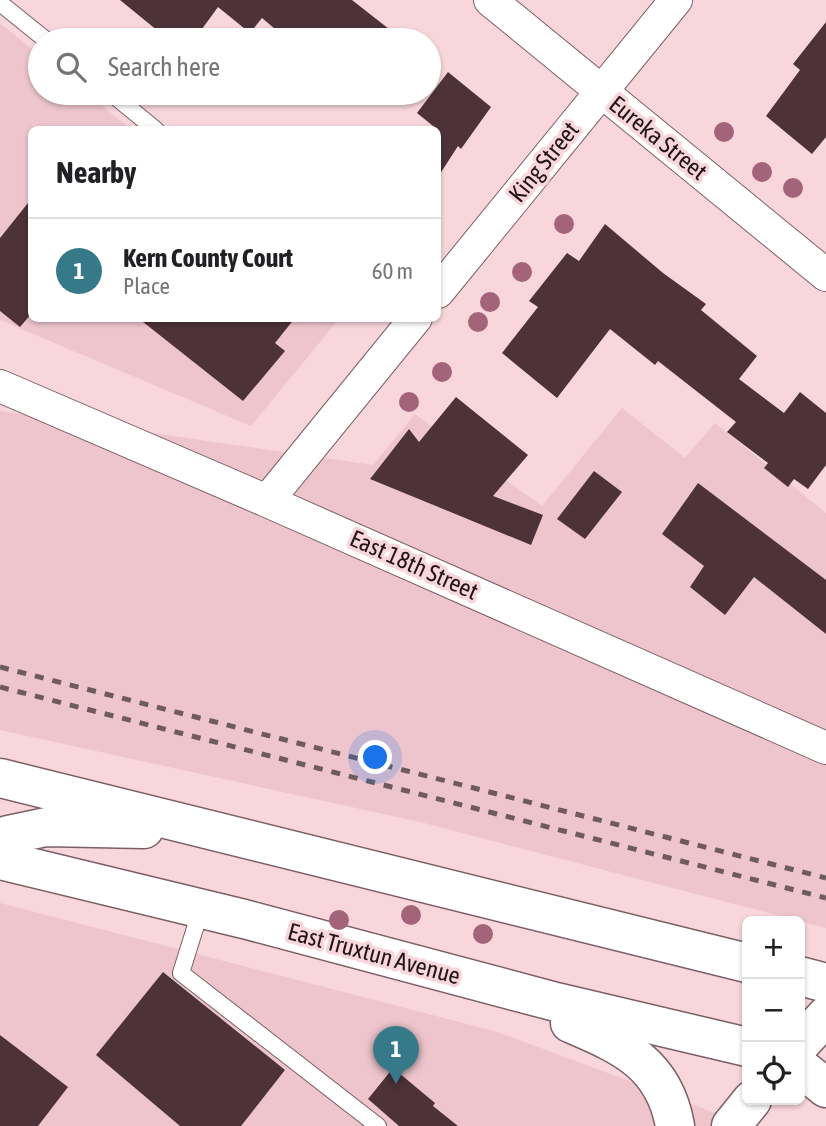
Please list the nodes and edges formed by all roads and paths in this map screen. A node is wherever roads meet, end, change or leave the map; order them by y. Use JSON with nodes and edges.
{"nodes":[{"id":1,"x":490,"y":0,"type":"edge"},
{"id":2,"x":676,"y":0,"type":"edge"},
{"id":3,"x":0,"y":3,"type":"edge"},
{"id":4,"x":31,"y":28,"type":"edge"},
{"id":5,"x":602,"y":91,"type":"junction"},
{"id":6,"x":126,"y":105,"type":"edge"},
{"id":7,"x":151,"y":126,"type":"edge"},
{"id":8,"x":826,"y":275,"type":"edge"},
{"id":9,"x":441,"y":288,"type":"edge"},
{"id":10,"x":403,"y":323,"type":"edge"},
{"id":11,"x":0,"y":386,"type":"edge"},
{"id":12,"x":267,"y":500,"type":"junction"},
{"id":13,"x":826,"y":748,"type":"edge"},
{"id":14,"x":0,"y":778,"type":"edge"},
{"id":15,"x":209,"y":830,"type":"junction"},
{"id":16,"x":0,"y":843,"type":"edge"},
{"id":17,"x":0,"y":860,"type":"edge"},
{"id":18,"x":201,"y":909,"type":"junction"},
{"id":19,"x":742,"y":961,"type":"edge"},
{"id":20,"x":805,"y":977,"type":"edge"},
{"id":21,"x":472,"y":980,"type":"junction"},
{"id":22,"x":826,"y":983,"type":"edge"},
{"id":23,"x":826,"y":1016,"type":"edge"},
{"id":24,"x":802,"y":1042,"type":"edge"},
{"id":25,"x":742,"y":1046,"type":"edge"},
{"id":26,"x":805,"y":1061,"type":"edge"},
{"id":27,"x":826,"y":1067,"type":"edge"},
{"id":28,"x":805,"y":1071,"type":"edge"},
{"id":29,"x":826,"y":1088,"type":"edge"},
{"id":30,"x":748,"y":1105,"type":"edge"},
{"id":31,"x":378,"y":1126,"type":"edge"},
{"id":32,"x":675,"y":1126,"type":"edge"},
{"id":33,"x":731,"y":1126,"type":"edge"}],
"edges":[{"from":1,"to":5,"type":"street","name":"Eureka Street"},
{"from":2,"to":5,"type":"street","name":"King Street"},
{"from":3,"to":4,"type":"lane"},
{"from":5,"to":8,"type":"street","name":"Eureka Street"},
{"from":5,"to":9,"type":"street","name":"King Street"},
{"from":6,"to":7,"type":"lane"},
{"from":10,"to":12,"type":"street"},
{"from":11,"to":12,"type":"street","name":"East 18th Street"},
{"from":12,"to":13,"type":"street","name":"East 18th Street"},
{"from":14,"to":15,"type":"main road"},
{"from":15,"to":16,"type":"main road"},
{"from":15,"to":19,"type":"main road"},
{"from":17,"to":18,"type":"main road","name":"East Truxtun Avenue"},
{"from":18,"to":21,"type":"main road","name":"East Truxtun Avenue"},
{"from":18,"to":31,"type":"lane"},
{"from":20,"to":22,"type":"main road"},
{"from":21,"to":25,"type":"main road","name":"East Truxtun Avenue"},
{"from":21,"to":32,"type":"main road"},
{"from":23,"to":24,"type":"main road"},
{"from":26,"to":27,"type":"main road"},
{"from":28,"to":29,"type":"main road"},
{"from":30,"to":33,"type":"main road"}]}
